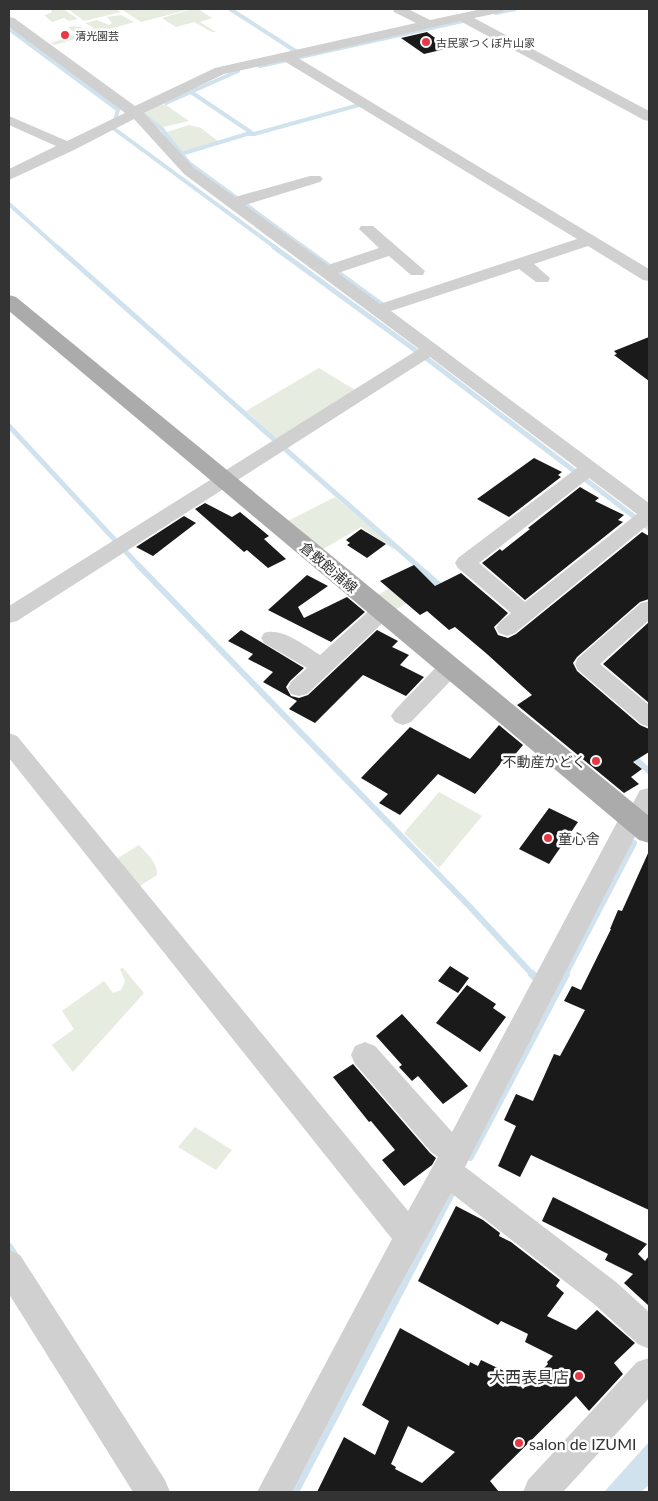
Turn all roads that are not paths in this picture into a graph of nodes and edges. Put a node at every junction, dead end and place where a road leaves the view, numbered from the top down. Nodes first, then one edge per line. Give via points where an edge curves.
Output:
1 (399, 9) edge
2 (498, 9) edge
3 (465, 19) junction
4 (9, 21) edge
5 (429, 25) junction
6 (294, 57) junction
7 (135, 113) junction
8 (649, 117) edge
9 (9, 120) edge
10 (66, 146) junction
11 (9, 175) edge
12 (315, 179) dead end
13 (238, 202) junction
14 (367, 229) dead end
15 (591, 240) junction
16 (391, 250) junction
17 (521, 263) junction
18 (331, 270) junction
19 (417, 271) dead end
20 (649, 276) edge
21 (542, 278) dead end
22 (9, 301) edge
23 (383, 308) junction
24 (425, 353) junction
25 (583, 472) junction
26 (224, 480) junction
27 (644, 518) edge
28 (649, 608) edge
29 (382, 611) junction
30 (525, 614) junction
31 (9, 616) edge
32 (508, 628) dead end
33 (272, 638) dead end
34 (322, 666) junction
35 (450, 668) junction
36 (298, 688) dead end
37 (403, 716) dead end
38 (649, 718) edge
39 (9, 742) edge
40 (649, 797) edge
41 (641, 825) edge
42 (365, 1055) dead end
43 (455, 1172) junction
44 (410, 1238) junction
45 (9, 1266) edge
46 (649, 1333) edge
47 (649, 1374) edge
48 (153, 1492) edge
49 (274, 1492) edge
50 (540, 1492) edge

1 - 5 street
2 - 3 street
3 - 5 street
3 - 8 street
4 - 7 street
5 - 6 street
6 - 7 street via 220,71
6 - 15 street
7 - 10 street
7 - 13 street via 151,126 180,164
9 - 10 street
10 - 11 street
12 - 13 street
13 - 18 street
14 - 16 street
15 - 17 street
15 - 20 street
16 - 18 street
16 - 19 street
17 - 21 street
17 - 23 street
18 - 23 street
22 - 26 main road, 倉敷飽浦線
23 - 24 street
24 - 25 street
24 - 26 street
25 - 27 street
25 - 30 street via 465,563
26 - 29 main road, 倉敷飽浦線
26 - 31 street
27 - 30 street
28 - 38 street via 586,664
29 - 34 street
29 - 35 main road, 倉敷飽浦線
30 - 32 street
33 - 34 street
34 - 36 street
35 - 37 street
35 - 41 main road, 倉敷飽浦線
39 - 44 street
40 - 41 street via 641,812
41 - 43 street
42 - 43 street via 441,1142
43 - 44 street
43 - 46 street via 605,1292
44 - 49 street
45 - 48 street
47 - 50 street

